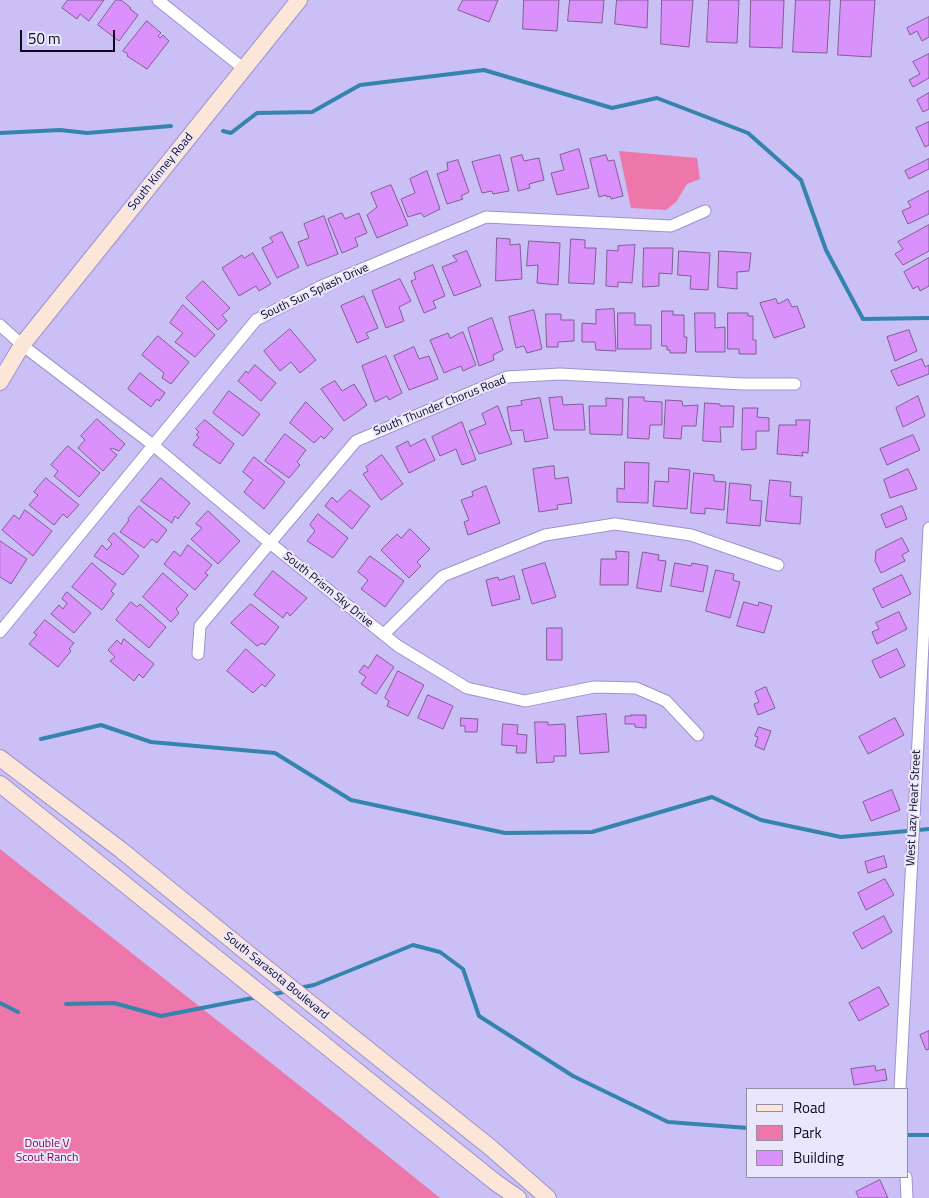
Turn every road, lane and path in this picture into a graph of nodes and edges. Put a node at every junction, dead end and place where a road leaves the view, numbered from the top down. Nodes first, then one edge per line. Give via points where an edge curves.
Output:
1 (158, 0) edge
2 (299, 0) edge
3 (244, 69) junction
4 (705, 211) dead end
5 (0, 325) edge
6 (22, 345) junction
7 (0, 366) edge
8 (0, 382) edge
9 (795, 384) dead end
10 (154, 445) junction
11 (929, 528) edge
12 (270, 543) junction
13 (778, 565) dead end
14 (0, 632) edge
15 (384, 634) junction
16 (198, 654) dead end
17 (698, 735) dead end
18 (0, 758) edge
19 (0, 784) edge
20 (900, 1088) edge
21 (906, 1178) edge
22 (518, 1198) edge
23 (548, 1198) edge
24 (907, 1198) edge

1 - 3 street
2 - 3 street, South Kinney Road
3 - 6 street, South Kinney Road
4 - 10 street, South Sun Splash Drive via 671,226 486,217 324,284 256,320
5 - 6 street, South Prism Sky Drive
6 - 7 street, South Kinney Road
6 - 8 street, South Kinney Road
6 - 10 street, South Prism Sky Drive
9 - 12 street, South Thunder Chorus Road via 560,374 507,377 356,441
10 - 12 street, South Prism Sky Drive
10 - 14 street, South Sun Splash Drive
11 - 20 street, West Lazy Heart Street
12 - 15 street, South Prism Sky Drive
12 - 16 street, South Thunder Chorus Road via 200,626
13 - 15 street via 691,535 615,524 545,535 443,576
15 - 17 street, South Prism Sky Drive via 467,688 525,701 594,687 636,688 666,701
18 - 23 street, South Sarasota Boulevard via 121,850
19 - 22 street, South Sarasota Boulevard
21 - 24 street

